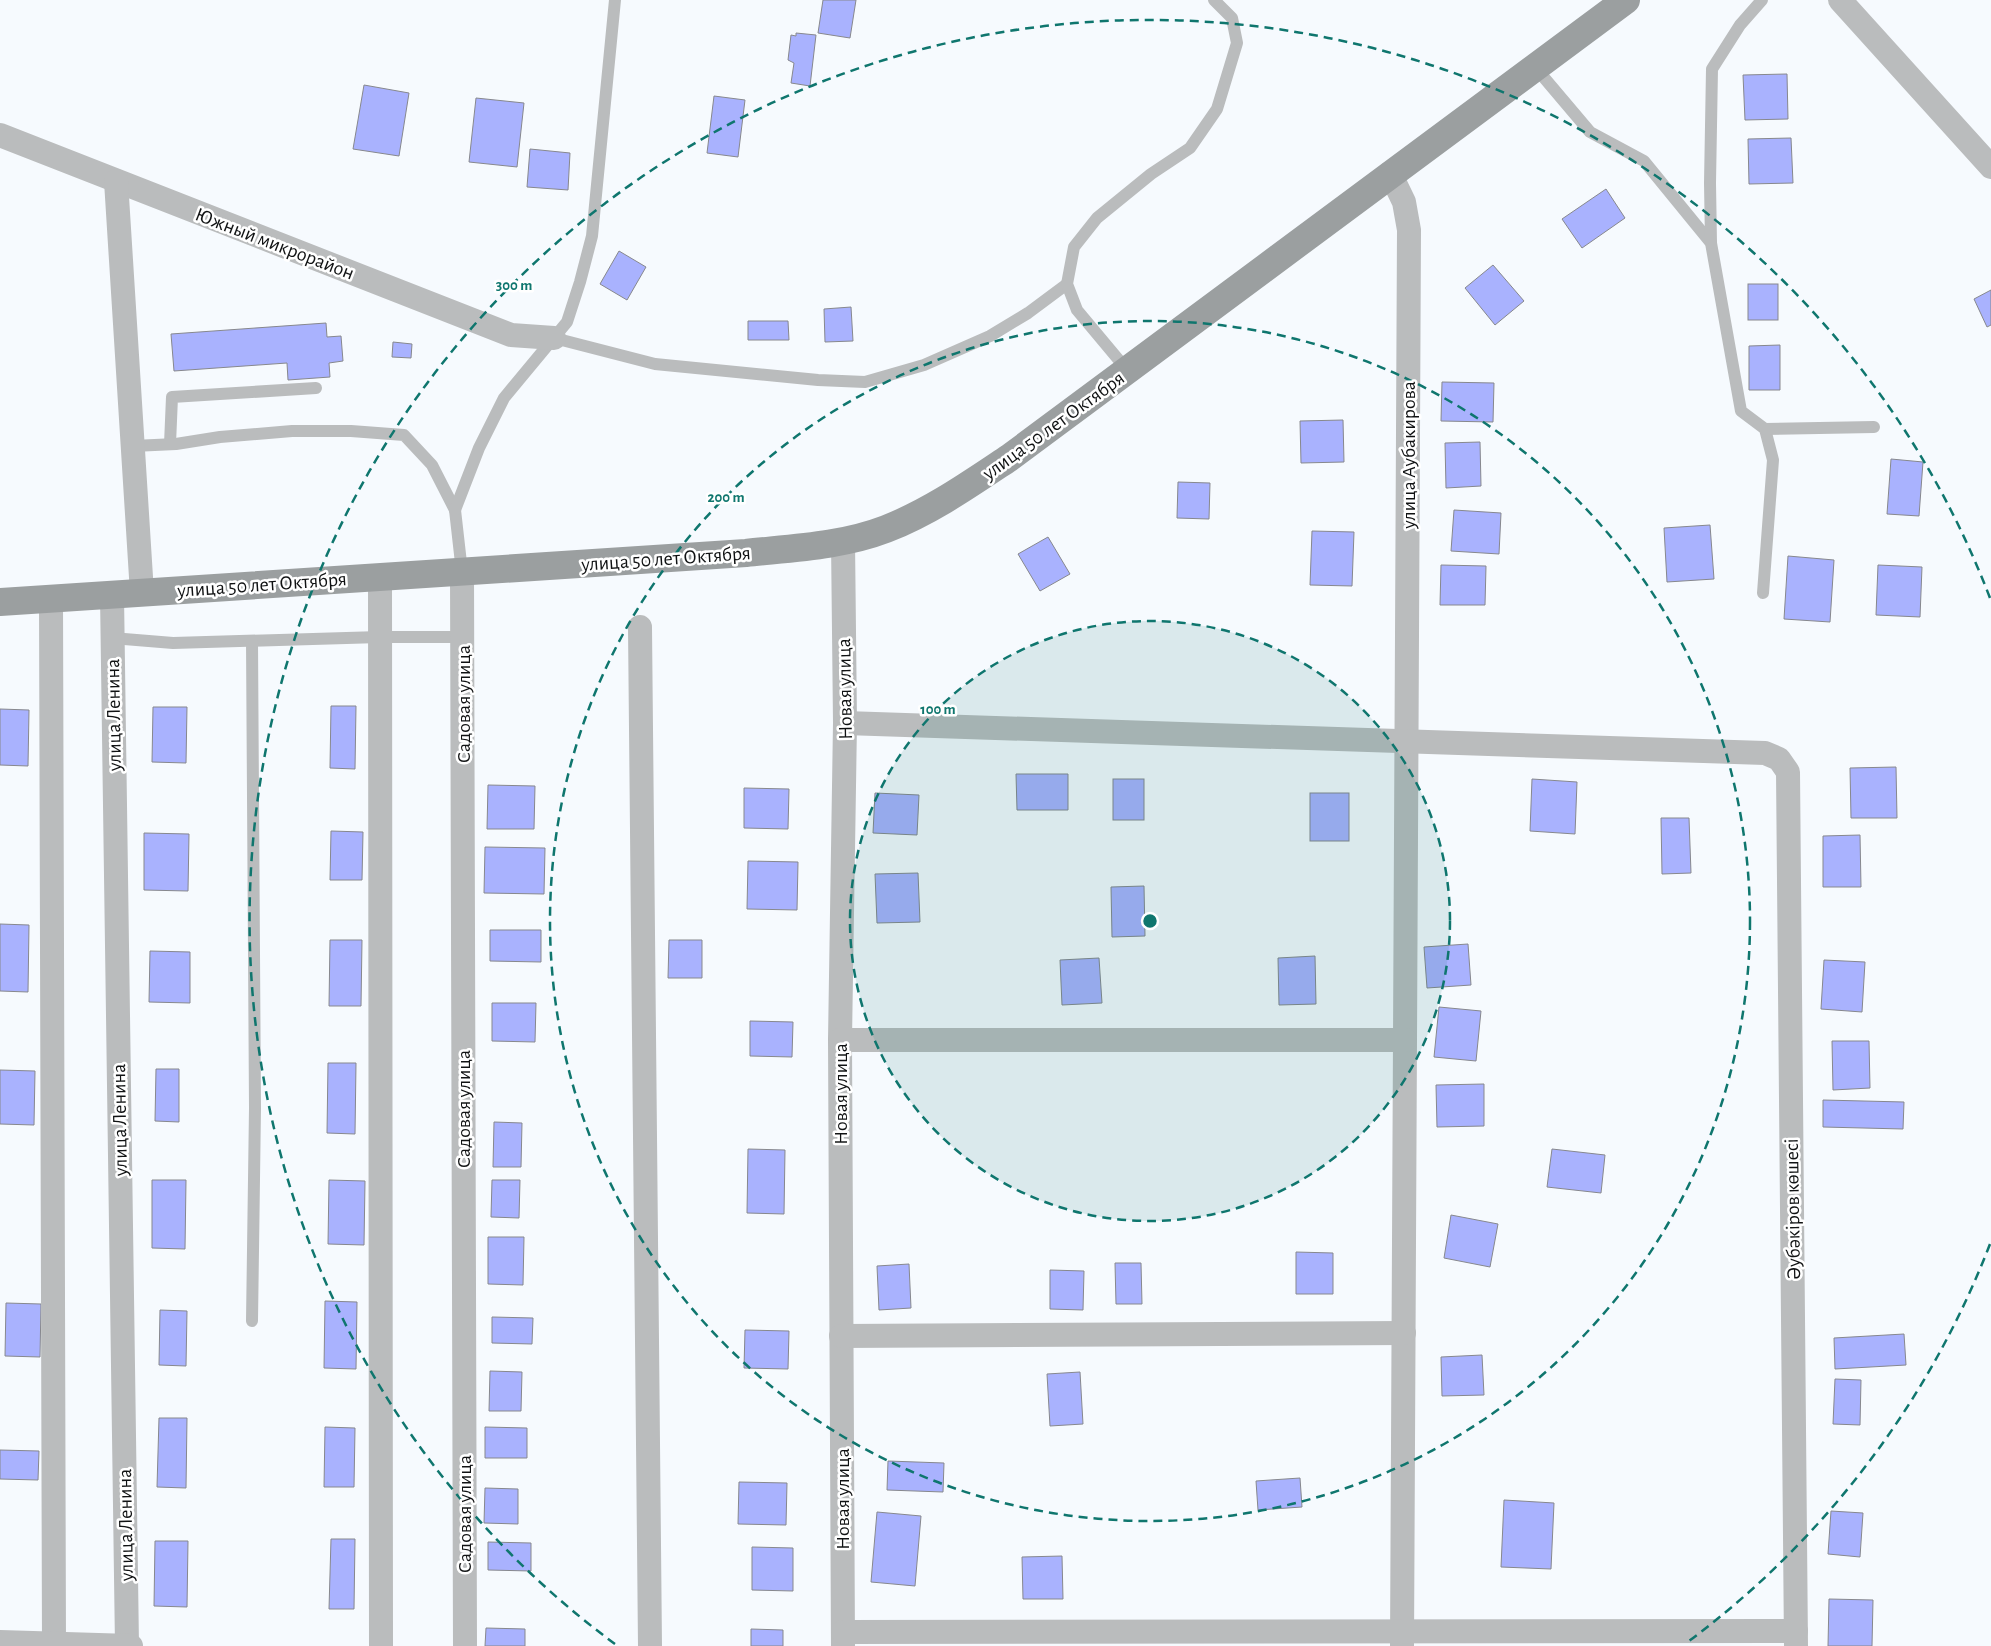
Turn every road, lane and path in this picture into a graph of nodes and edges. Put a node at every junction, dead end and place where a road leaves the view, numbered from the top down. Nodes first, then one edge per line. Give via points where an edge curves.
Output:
1 (615, 0) edge
2 (1214, 0) edge
3 (1626, 0) edge
4 (1762, 0) edge
5 (1840, 0) edge
6 (1535, 67) junction
7 (0, 135) edge
8 (1991, 167) edge
9 (1390, 174) junction
10 (116, 181) junction
11 (1711, 242) junction
12 (1067, 284) junction
13 (554, 338) junction
14 (1128, 371) junction
15 (316, 388) dead end
16 (1874, 427) dead end
17 (1765, 429) junction
18 (170, 444) junction
19 (133, 446) junction
20 (456, 510) junction
21 (843, 541) junction
22 (462, 572) junction
23 (380, 577) junction
24 (142, 592) junction
25 (1763, 593) dead end
26 (112, 595) junction
27 (51, 599) junction
28 (0, 602) edge
29 (640, 628) dead end
30 (380, 637) junction
31 (462, 637) junction
32 (112, 638) junction
33 (252, 641) junction
34 (845, 723) junction
35 (1406, 740) junction
36 (840, 1040) junction
37 (1405, 1040) junction
38 (252, 1321) dead end
39 (1404, 1333) junction
40 (841, 1336) junction
41 (1796, 1638) edge
42 (843, 1639) edge
43 (1402, 1639) edge
44 (0, 1642) edge
45 (54, 1645) edge
46 (127, 1646) edge
47 (131, 1646) edge
48 (381, 1646) edge
49 (465, 1646) edge
50 (650, 1646) edge

1 - 13 lane via 592,236 567,322
2 - 12 lane via 1232,18 1237,43 1217,109 1190,148 1151,174 1097,218 1074,247
3 - 6 main road, улица 50 лет Октября
4 - 11 lane via 1740,25 1712,69
5 - 8 street
6 - 9 main road, улица 50 лет Октября
6 - 11 lane via 1590,132 1644,161
7 - 10 street, Южный микрорайон
9 - 14 main road, улица 50 лет Октября
9 - 35 street, улица Аубакирова via 1404,202 1409,230
10 - 13 street, Южный микрорайон via 512,335
10 - 19 street
11 - 17 lane via 1741,412
12 - 13 lane via 990,336 924,365 864,382 655,364
12 - 14 lane via 1077,310
13 - 20 lane via 504,398 479,448
14 - 21 main road, улица 50 лет Октября via 949,498 886,529
15 - 18 lane via 172,397
16 - 17 lane
17 - 25 lane via 1773,460
18 - 19 lane
18 - 20 lane via 292,431 351,431 404,436 432,466
19 - 24 street
20 - 22 lane
21 - 22 main road, улица 50 лет Октября via 746,553
21 - 34 street, Новая улица
22 - 23 main road, улица 50 лет Октября
22 - 31 street, Садовая улица
23 - 24 main road, улица 50 лет Октября
23 - 30 street
24 - 26 main road, улица 50 лет Октября
26 - 27 main road, улица 50 лет Октября
26 - 32 street, улица Ленина
27 - 28 main road, улица 50 лет Октября
27 - 45 street
29 - 50 street
30 - 31 lane
30 - 33 lane
30 - 48 street
31 - 49 street, Садовая улица
32 - 33 lane via 173,643
32 - 46 street, улица Ленина
33 - 38 lane via 255,1108
34 - 35 street
34 - 36 street, Новая улица
35 - 37 street, улица Аубакирова
35 - 41 street, Әубәкіров көшесі via 1765,753 1779,759 1788,772
36 - 37 street
36 - 40 street, Новая улица
37 - 39 street, улица Аубакирова
39 - 40 street
39 - 43 street, улица Аубакирова
40 - 42 street, Новая улица
41 - 43 street
42 - 43 street
44 - 45 street
45 - 46 street
46 - 47 street

